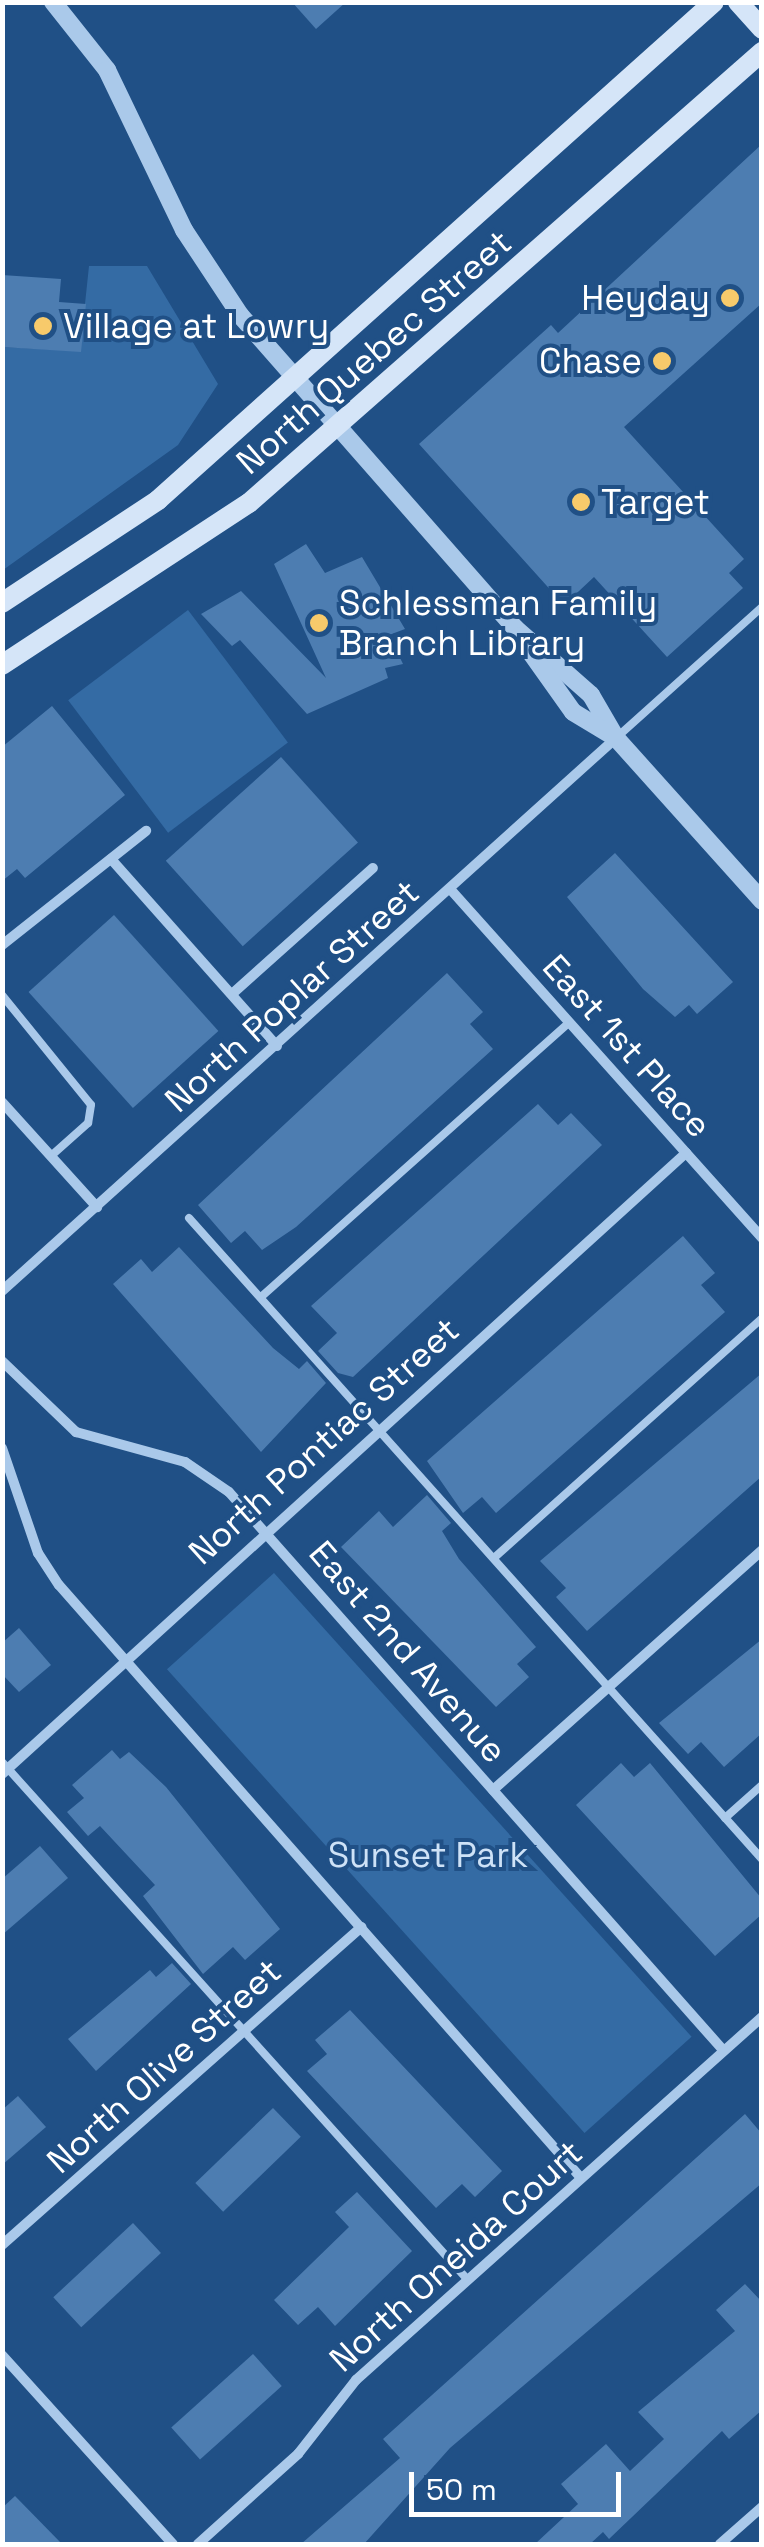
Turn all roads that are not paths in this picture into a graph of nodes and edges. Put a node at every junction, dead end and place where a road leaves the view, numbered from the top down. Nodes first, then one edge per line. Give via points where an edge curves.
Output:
1 (52, 2) edge
2 (714, 2) edge
3 (738, 2) edge
4 (762, 29) edge
5 (762, 52) edge
6 (296, 378) junction
7 (338, 428) junction
8 (2, 603) edge
9 (762, 607) edge
10 (2, 664) edge
11 (616, 738) junction
12 (146, 830) dead end
13 (111, 859) junction
14 (374, 868) dead end
15 (451, 890) junction
16 (762, 901) edge
17 (2, 945) edge
18 (232, 994) junction
19 (2, 995) edge
20 (569, 1023) junction
21 (277, 1046) junction
22 (2, 1102) edge
23 (686, 1153) junction
24 (51, 1156) junction
25 (97, 1207) junction
26 (189, 1218) dead end
27 (762, 1238) edge
28 (2, 1291) edge
29 (261, 1298) junction
30 (762, 1318) edge
31 (2, 1362) edge
32 (378, 1427) junction
33 (2, 1448) edge
34 (264, 1529) junction
35 (762, 1550) edge
36 (495, 1556) junction
37 (126, 1662) junction
38 (609, 1686) junction
39 (4, 1768) edge
40 (762, 1785) edge
41 (493, 1790) junction
42 (725, 1818) junction
43 (762, 1859) edge
44 (361, 1927) junction
45 (762, 2017) edge
46 (244, 2031) junction
47 (724, 2050) junction
48 (581, 2178) junction
49 (2, 2245) edge
50 (468, 2280) junction
51 (2, 2356) edge
52 (762, 2507) edge
53 (173, 2544) edge
54 (198, 2544) edge
55 (720, 2544) edge

1 - 6 street via 128,105 218,285
2 - 6 main road, North Quebec Street
3 - 4 main road
5 - 7 main road, North Quebec Street
6 - 7 street
6 - 8 main road, North Quebec Street via 127,526
7 - 10 main road, North Quebec Street via 195,544
7 - 11 street via 515,628 591,696
9 - 11 lane
11 - 15 street, North Poplar Street
11 - 16 street
12 - 13 street
13 - 17 street
13 - 18 street
14 - 18 street
15 - 20 street, East 1st Place
15 - 21 street, North Poplar Street
18 - 21 street
19 - 24 lane via 92,1106 88,1123
20 - 23 street, East 1st Place
20 - 29 lane
21 - 25 street, North Poplar Street
22 - 24 street
23 - 27 street, East 1st Place
23 - 32 street, North Pontiac Street
24 - 25 street
25 - 28 street, North Poplar Street
26 - 29 lane
29 - 32 lane
30 - 36 lane
31 - 34 street, East 2nd Avenue via 76,1432 195,1467
32 - 34 street, North Pontiac Street
32 - 36 lane
33 - 37 street via 38,1553
34 - 37 street, North Pontiac Street
34 - 41 street, East 2nd Avenue
35 - 38 street
36 - 38 lane
37 - 39 street, North Pontiac Street
37 - 44 street
38 - 41 street
38 - 42 lane
39 - 46 lane
40 - 42 lane
41 - 47 street, East 2nd Avenue
42 - 43 lane
44 - 46 street, North Olive Street
44 - 48 street
45 - 47 street, North Oneida Court
46 - 49 street, North Olive Street
46 - 50 lane
47 - 48 street, North Oneida Court
48 - 50 street, North Oneida Court
50 - 54 street, North Oneida Court
51 - 53 street
52 - 55 street

